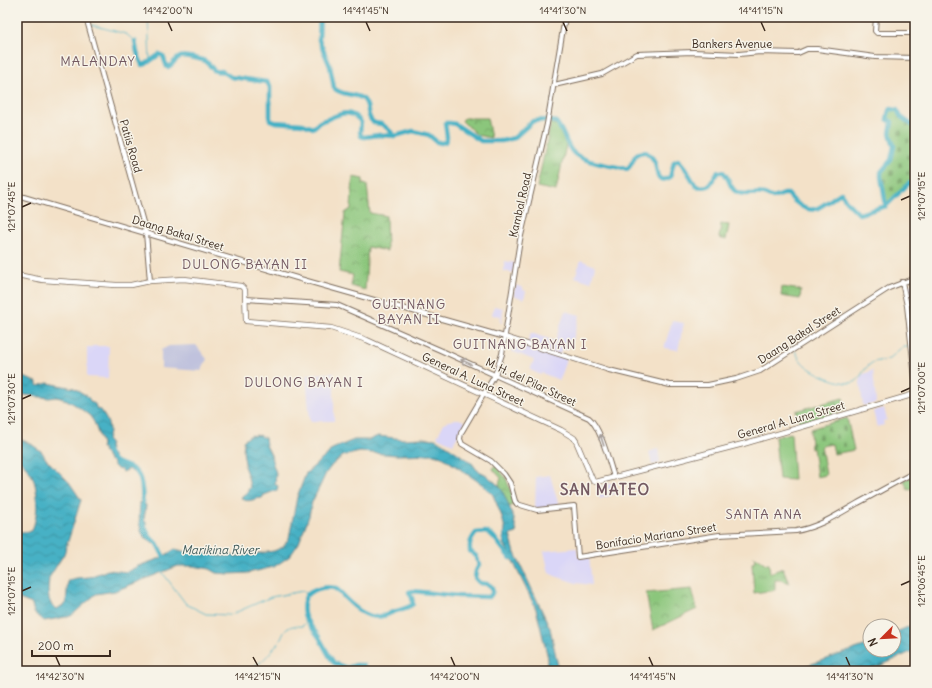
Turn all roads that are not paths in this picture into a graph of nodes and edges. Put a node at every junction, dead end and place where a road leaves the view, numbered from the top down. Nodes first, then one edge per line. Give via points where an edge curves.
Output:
1 (86, 17) edge
2 (565, 17) edge
3 (876, 17) edge
4 (915, 33) edge
5 (915, 58) edge
6 (554, 85) junction
7 (17, 195) edge
8 (146, 233) junction
9 (17, 275) edge
10 (915, 278) edge
11 (150, 281) junction
12 (902, 282) junction
13 (246, 299) junction
14 (505, 337) junction
15 (495, 375) junction
16 (915, 378) edge
17 (485, 394) junction
18 (915, 394) edge
19 (915, 472) edge
20 (614, 477) junction
21 (578, 556) joint

1 - 8 street, Patiis Road
2 - 6 street, Kambal Road
3 - 4 street via 877,33
5 - 6 street, Bankers Avenue via 875,57 818,49 807,49 798,53 637,54 602,74
6 - 14 street, Kambal Road via 520,240
7 - 8 street, Daang Bakal Street
8 - 11 street, Patiis Road
8 - 14 street, Daang Bakal Street
9 - 11 main road via 43,280 116,285
10 - 12 street, Daang Bakal Street
11 - 13 main road via 184,279 241,286 245,290
12 - 14 street, Daang Bakal Street via 875,296 770,365 748,376 708,385 668,385
12 - 16 street
15 -> 13 street, M. H. del Pilar Street via 337,305
13 - 17 main road, General A. Luna Street via 246,321 338,329
14 - 15 street, Kambal Road
15 - 17 street, Kambal Road
20 -> 15 street, M. H. del Pilar Street via 599,431 592,420
17 - 20 main road, General A. Luna Street via 574,438 593,481 599,482
17 - 21 street, Kambal Road via 462,433 463,445 491,461 508,478 516,503 537,510 574,506
18 - 20 main road, General A. Luna Street via 743,444
19 - 21 street, Bonifacio Mariano Street via 837,516 806,529 719,535

